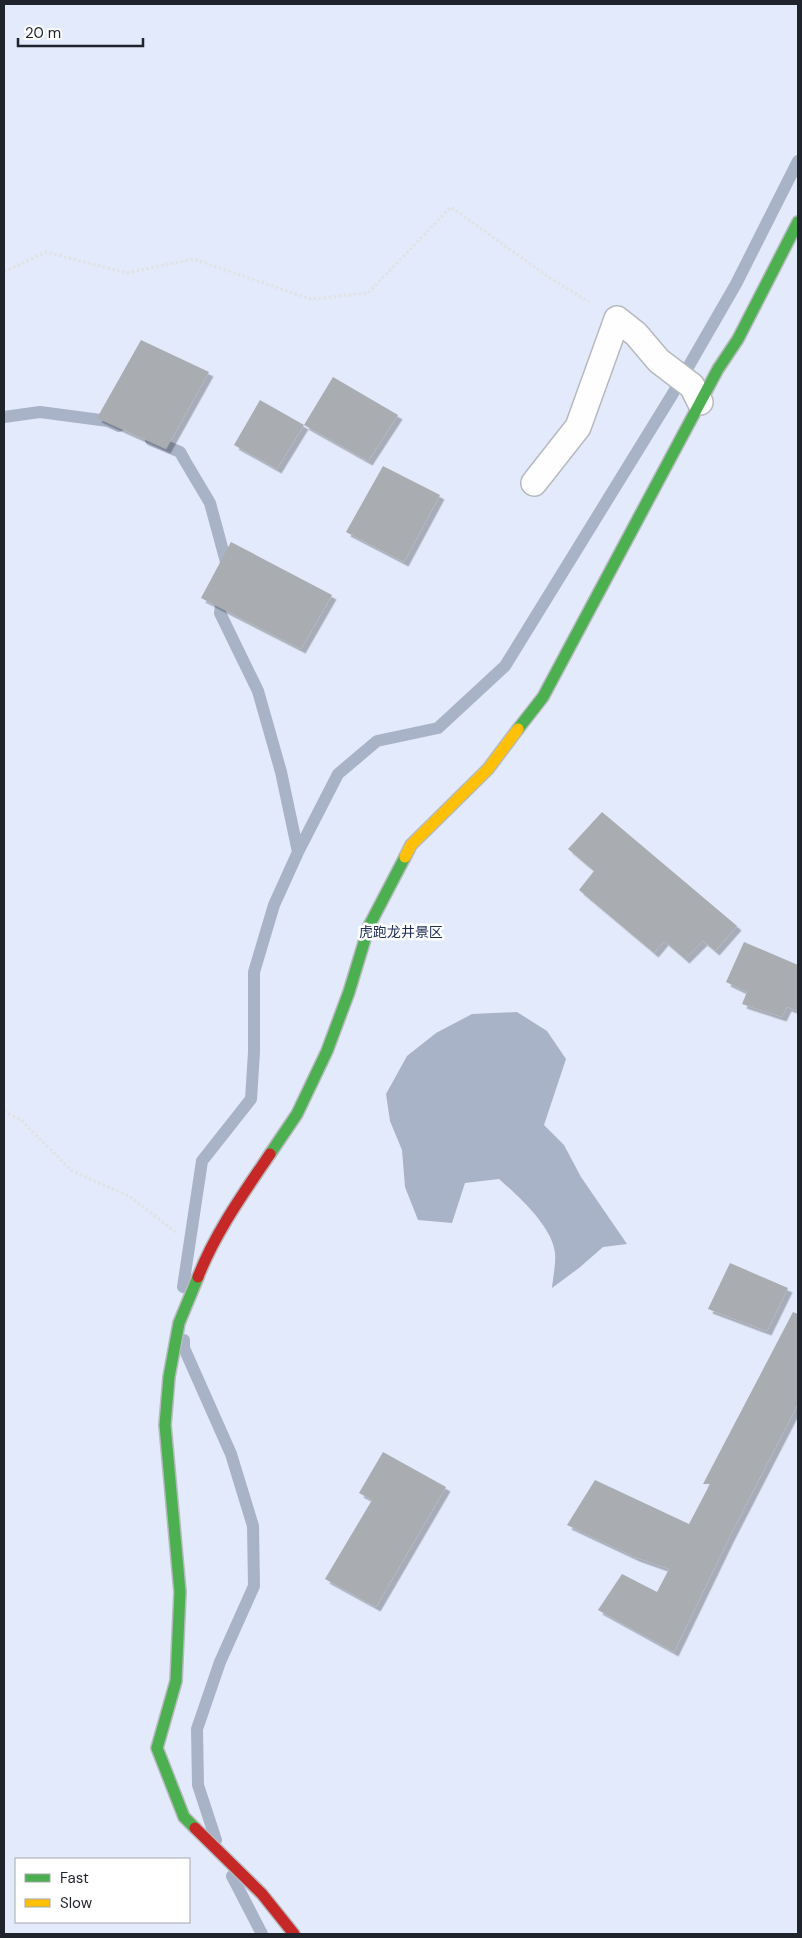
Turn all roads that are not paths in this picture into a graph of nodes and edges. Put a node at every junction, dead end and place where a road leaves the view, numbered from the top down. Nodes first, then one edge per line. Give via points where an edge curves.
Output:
1 (798, 222) edge
2 (696, 394) junction
3 (534, 483) dead end
4 (294, 1934) edge

1 - 2 street via 738,339
2 - 3 lane via 617,319 578,427
2 - 4 street via 543,697 488,769 411,846 369,926 349,992 298,1114 233,1208 206,1256 179,1323 169,1377 165,1426 180,1592 176,1681 157,1748 184,1816 262,1894

